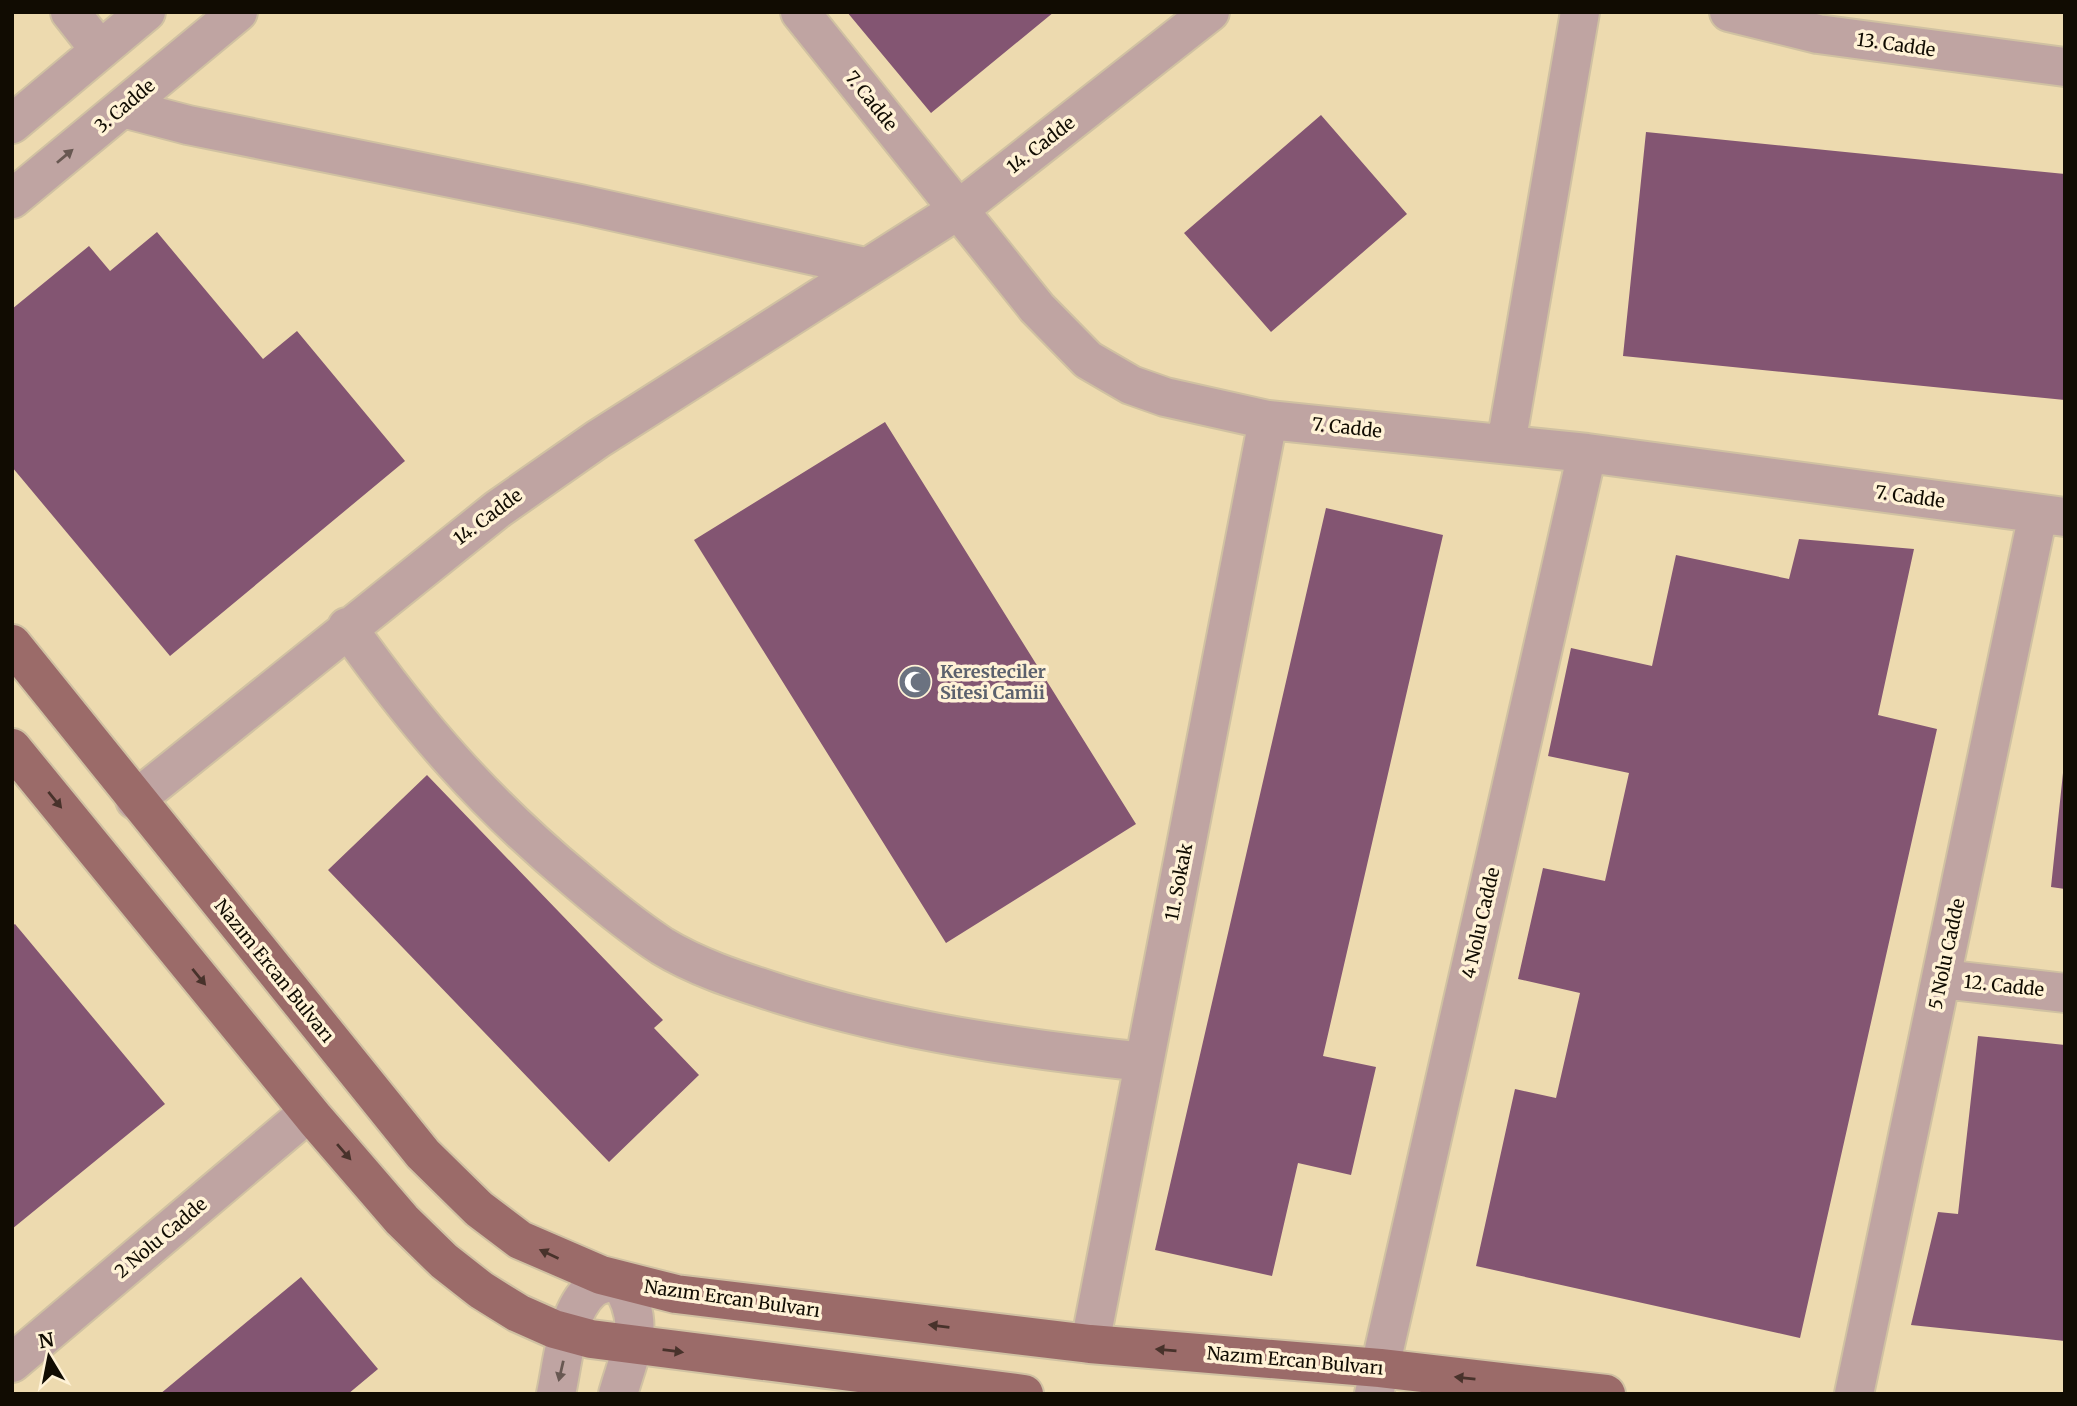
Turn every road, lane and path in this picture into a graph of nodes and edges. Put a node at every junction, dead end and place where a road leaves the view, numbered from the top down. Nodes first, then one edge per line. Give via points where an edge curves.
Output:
1 (70, 12) edge
2 (146, 12) edge
3 (238, 12) edge
4 (800, 12) edge
5 (1210, 12) edge
6 (1580, 12) edge
7 (1728, 12) edge
8 (100, 50) junction
9 (2065, 67) edge
10 (123, 108) junction
11 (12, 124) edge
12 (12, 200) edge
13 (958, 210) junction
14 (865, 267) junction
15 (1268, 420) junction
16 (1506, 444) junction
17 (1587, 453) junction
18 (2052, 516) edge
19 (347, 627) junction
20 (12, 644) edge
21 (16, 759) edge
22 (135, 800) junction
23 (1942, 979) junction
24 (2065, 993) edge
25 (1144, 1062) junction
26 (309, 1112) junction
27 (619, 1281) junction
28 (570, 1334) junction
29 (1090, 1344) junction
30 (631, 1346) junction
31 (12, 1363) edge
32 (1377, 1381) edge
33 (901, 1387) edge
34 (556, 1394) edge
35 (618, 1394) edge
36 (1024, 1394) edge
37 (1606, 1394) edge
38 (1854, 1394) edge

1 - 8 street
2 - 8 street
3 - 10 street, 3. Cadde
4 - 13 street, 7. Cadde
5 - 13 street, 14. Cadde
6 - 16 street
7 - 9 street, 13. Cadde via 1818,34
8 - 11 street
12 -> 10 street, 3. Cadde
10 - 14 street
13 - 14 street, 14. Cadde
13 - 15 street, 7. Cadde via 1037,308 1088,360 1165,397
14 - 19 street, 14. Cadde via 520,493
15 - 16 street, 7. Cadde
15 - 25 street, 11. Sokak
16 - 17 street, 7. Cadde
17 - 18 street, 7. Cadde
17 - 32 street, 4 Nolu Cadde
18 - 23 street, 5 Nolu Cadde
19 - 22 street, 14. Cadde
19 - 25 street via 434,744 493,805 561,867 663,946 715,972 835,1011 1030,1050
20 - 22 main road, Nazım Ercan Bulvarı
21 -> 26 main road
27 -> 22 main road, Nazım Ercan Bulvarı via 520,1240 479,1209 423,1154
23 - 24 street, 12. Cadde
23 - 38 street, 5 Nolu Cadde
25 - 29 street, 11. Sokak
26 -> 28 main road via 402,1220 444,1261 518,1313
26 - 31 street, 2 Nolu Cadde
27 - 28 street via 593,1288 575,1314
29 -> 27 main road, Nazım Ercan Bulvarı via 676,1294
27 - 30 street via 635,1311
28 - 30 main road
28 -> 34 street
32 -> 29 main road, Nazım Ercan Bulvarı
30 -> 33 main road
30 - 35 street
37 -> 32 main road, Nazım Ercan Bulvarı
33 - 36 main road

